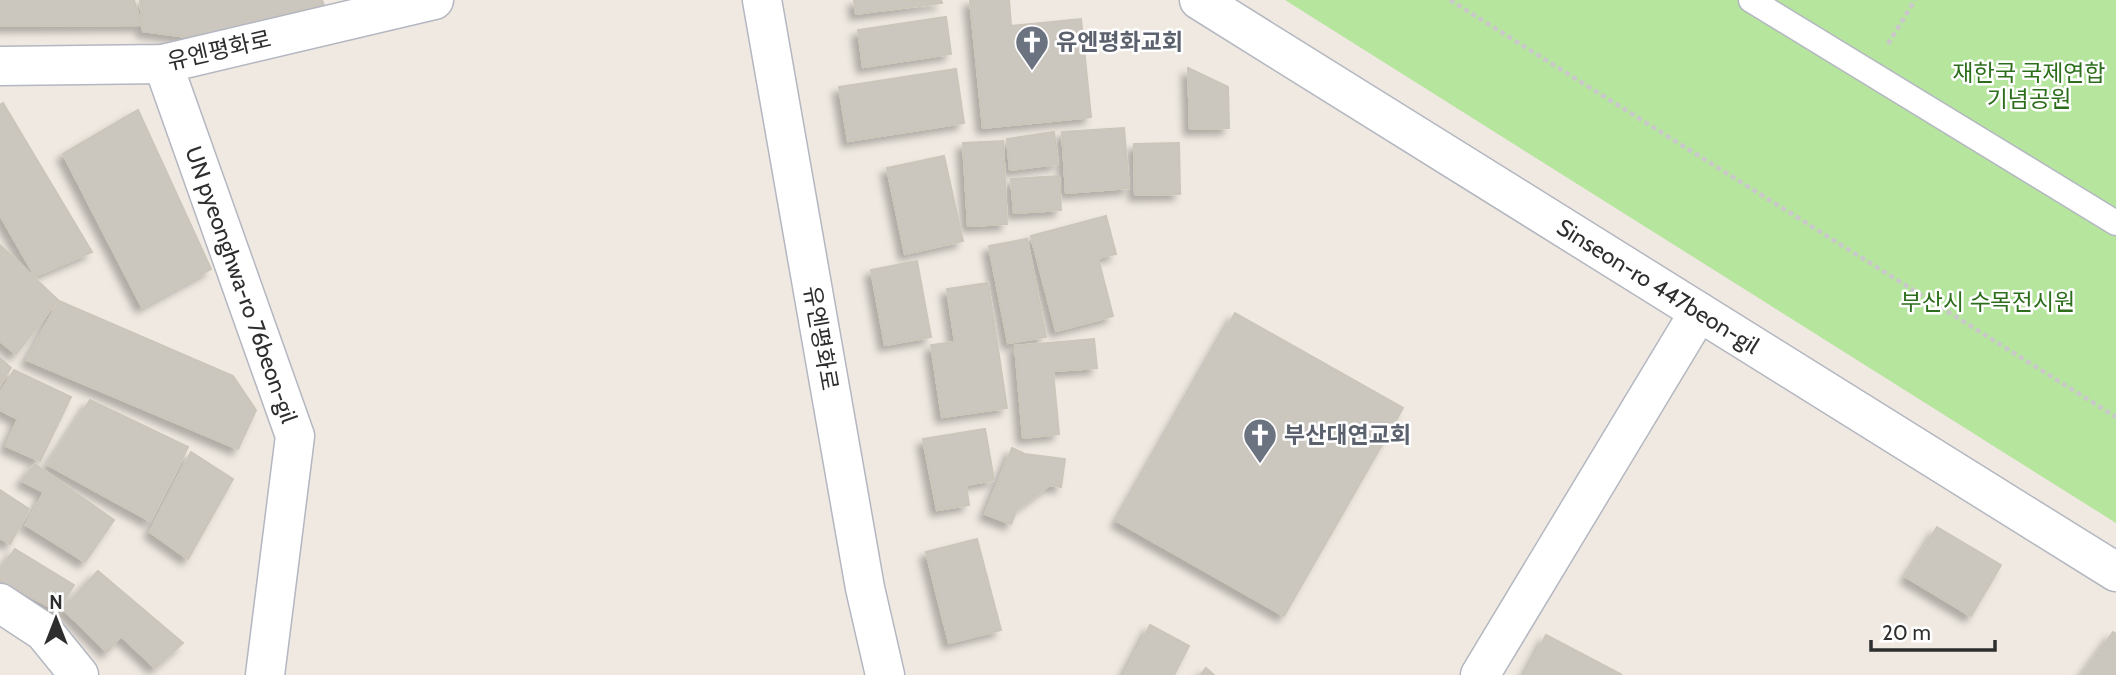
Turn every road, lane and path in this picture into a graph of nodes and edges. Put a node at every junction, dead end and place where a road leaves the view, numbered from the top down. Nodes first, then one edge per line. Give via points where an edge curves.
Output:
1 (434, 0) edge
2 (762, 0) edge
3 (1199, 0) edge
4 (1450, 0) edge
5 (1751, 0) edge
6 (1915, 0) edge
7 (163, 64) junction
8 (0, 66) edge
9 (1870, 73) junction
10 (2116, 223) edge
11 (1699, 312) junction
12 (2116, 418) edge
13 (2116, 572) edge
14 (0, 603) edge
15 (79, 675) edge
16 (265, 675) edge
17 (885, 675) edge
18 (1480, 675) edge

1 - 7 street, 유엔평화로
2 - 17 street, 유엔평화로 via 864,588
3 - 11 street, Sinseon-ro 447beon-gil
4 - 12 path
5 - 9 lane
6 - 9 path
7 - 8 street, 유엔평화로
7 - 16 street, UN pyeonghwa-ro 76beon-gil via 295,436
9 - 10 lane
11 - 13 street, Sinseon-ro 447beon-gil
11 - 18 street
14 - 15 street via 44,632

